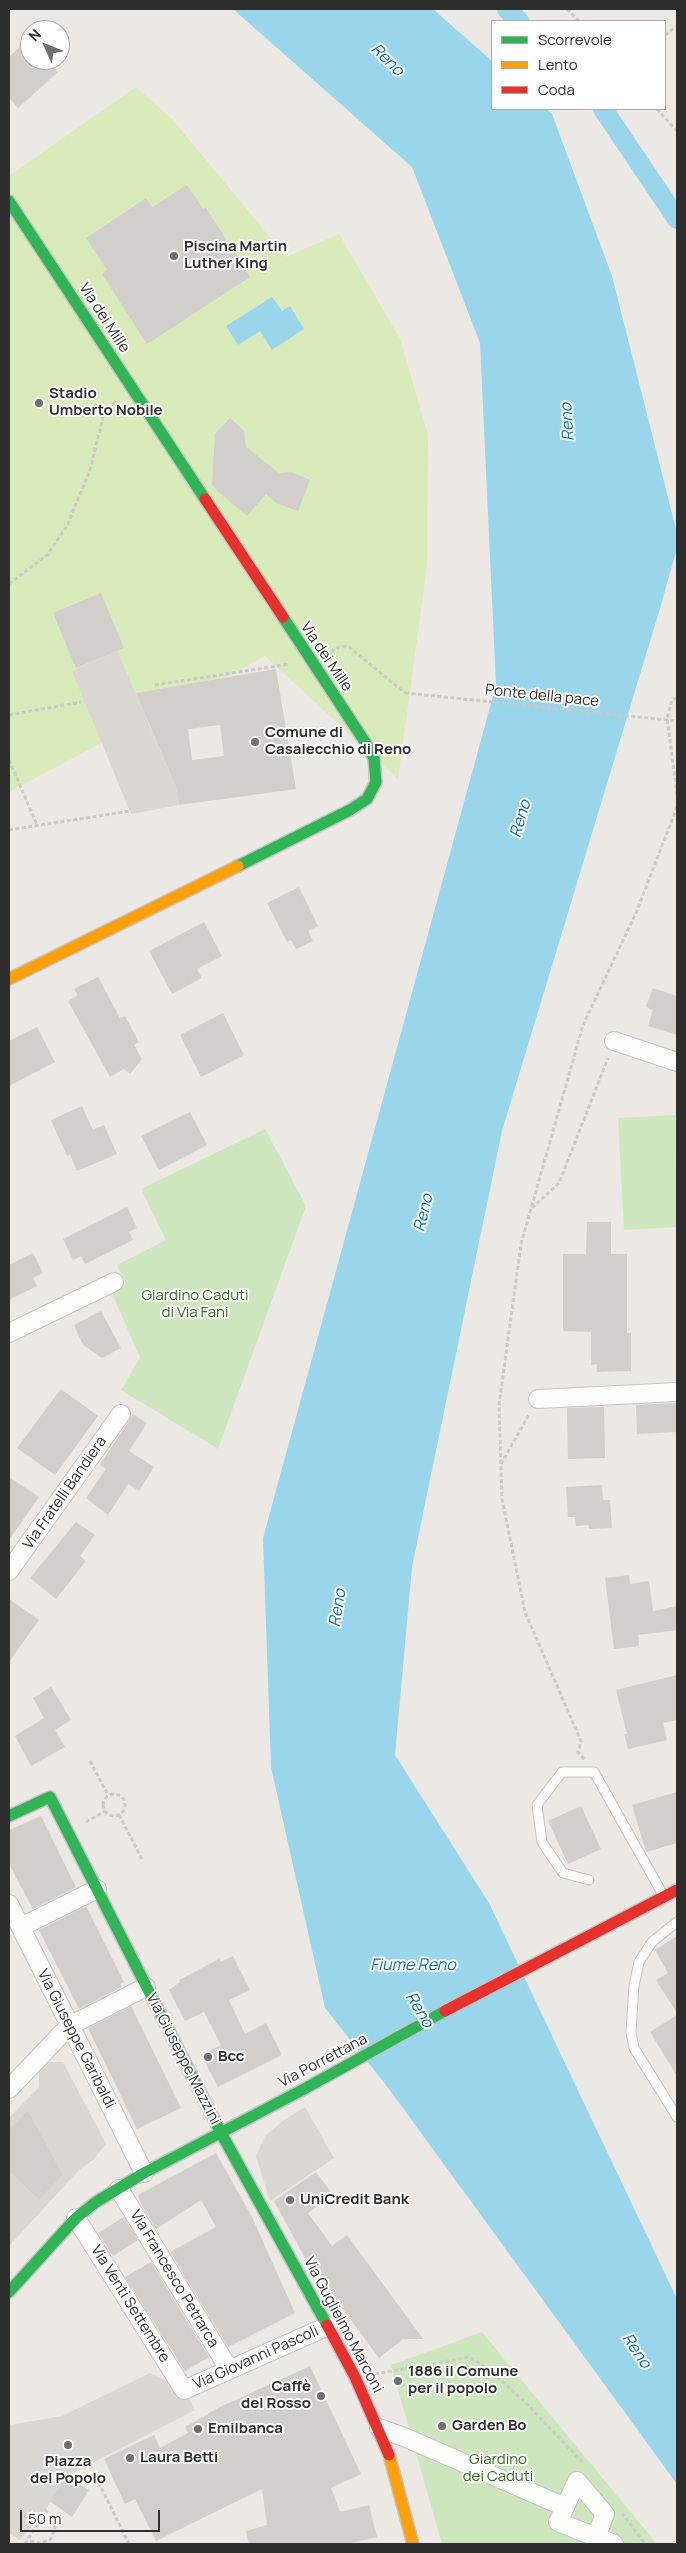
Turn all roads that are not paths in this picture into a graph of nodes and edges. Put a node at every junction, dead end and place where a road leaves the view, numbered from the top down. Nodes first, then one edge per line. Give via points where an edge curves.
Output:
1 (9, 201) edge
2 (9, 979) edge
3 (614, 1041) road end
4 (677, 1062) edge
5 (114, 1282) dead end
6 (9, 1334) edge
7 (677, 1392) edge
8 (538, 1399) road end
9 (121, 1414) dead end
10 (9, 1571) edge
11 (9, 1816) edge
12 (589, 1880) dead end
13 (97, 1889) junction
14 (677, 1890) edge
15 (658, 1898) junction
16 (9, 1904) edge
17 (677, 1922) edge
18 (21, 1927) junction
19 (146, 1987) junction
20 (69, 2026) junction
21 (9, 2089) edge
22 (677, 2117) edge
23 (220, 2132) junction
24 (144, 2173) junction
25 (119, 2189) junction
26 (76, 2218) junction
27 (9, 2292) edge
28 (328, 2326) junction
29 (230, 2369) junction
30 (184, 2390) joint
31 (379, 2428) junction
32 (564, 2507) junction
33 (596, 2537) junction
34 (413, 2544) edge
35 (614, 2544) edge

1 - 2 street, Via dei Mille via 374,758 377,774 373,791 350,810
3 - 4 street
5 - 6 street
7 - 8 street
9 - 10 street, Via Fratelli Bandiera
11 - 13 street, Via Giuseppe Mazzini via 50,1797
12 - 15 lane via 563,1873 542,1842 537,1805 562,1772 594,1772
13 - 18 street
13 - 19 street, Via Giuseppe Mazzini
14 - 15 street, Via Porrettana
15 - 23 street, Via Porrettana
16 - 18 street, Via Giuseppe Garibaldi
17 - 22 lane via 652,1942 639,1962 631,2032 634,2048
18 - 20 street, Via Giuseppe Garibaldi
19 - 20 street, Via Giuseppe Mazzini
19 - 23 street, Via Giuseppe Mazzini
20 - 21 street, Via Giuseppe Mazzini
20 - 24 street, Via Giuseppe Garibaldi
23 - 24 street, Via Porrettana
23 - 28 street, Via Guglielmo Marconi
24 - 25 street, Via Porrettana
25 - 26 street, Via Porrettana
25 - 29 street, Via Francesco Petrarca
26 - 27 street, Via Porrettana
26 - 30 street, Via Venti Settembre
28 - 29 street, Via Giovanni Pascoli
28 - 31 street, Via Guglielmo Marconi
29 - 30 street, Via Giovanni Pascoli
31 - 32 street
31 - 34 street, Via Guglielmo Marconi via 398,2482
32 - 33 street via 558,2522
32 - 33 street via 577,2481 605,2514
33 - 35 street

